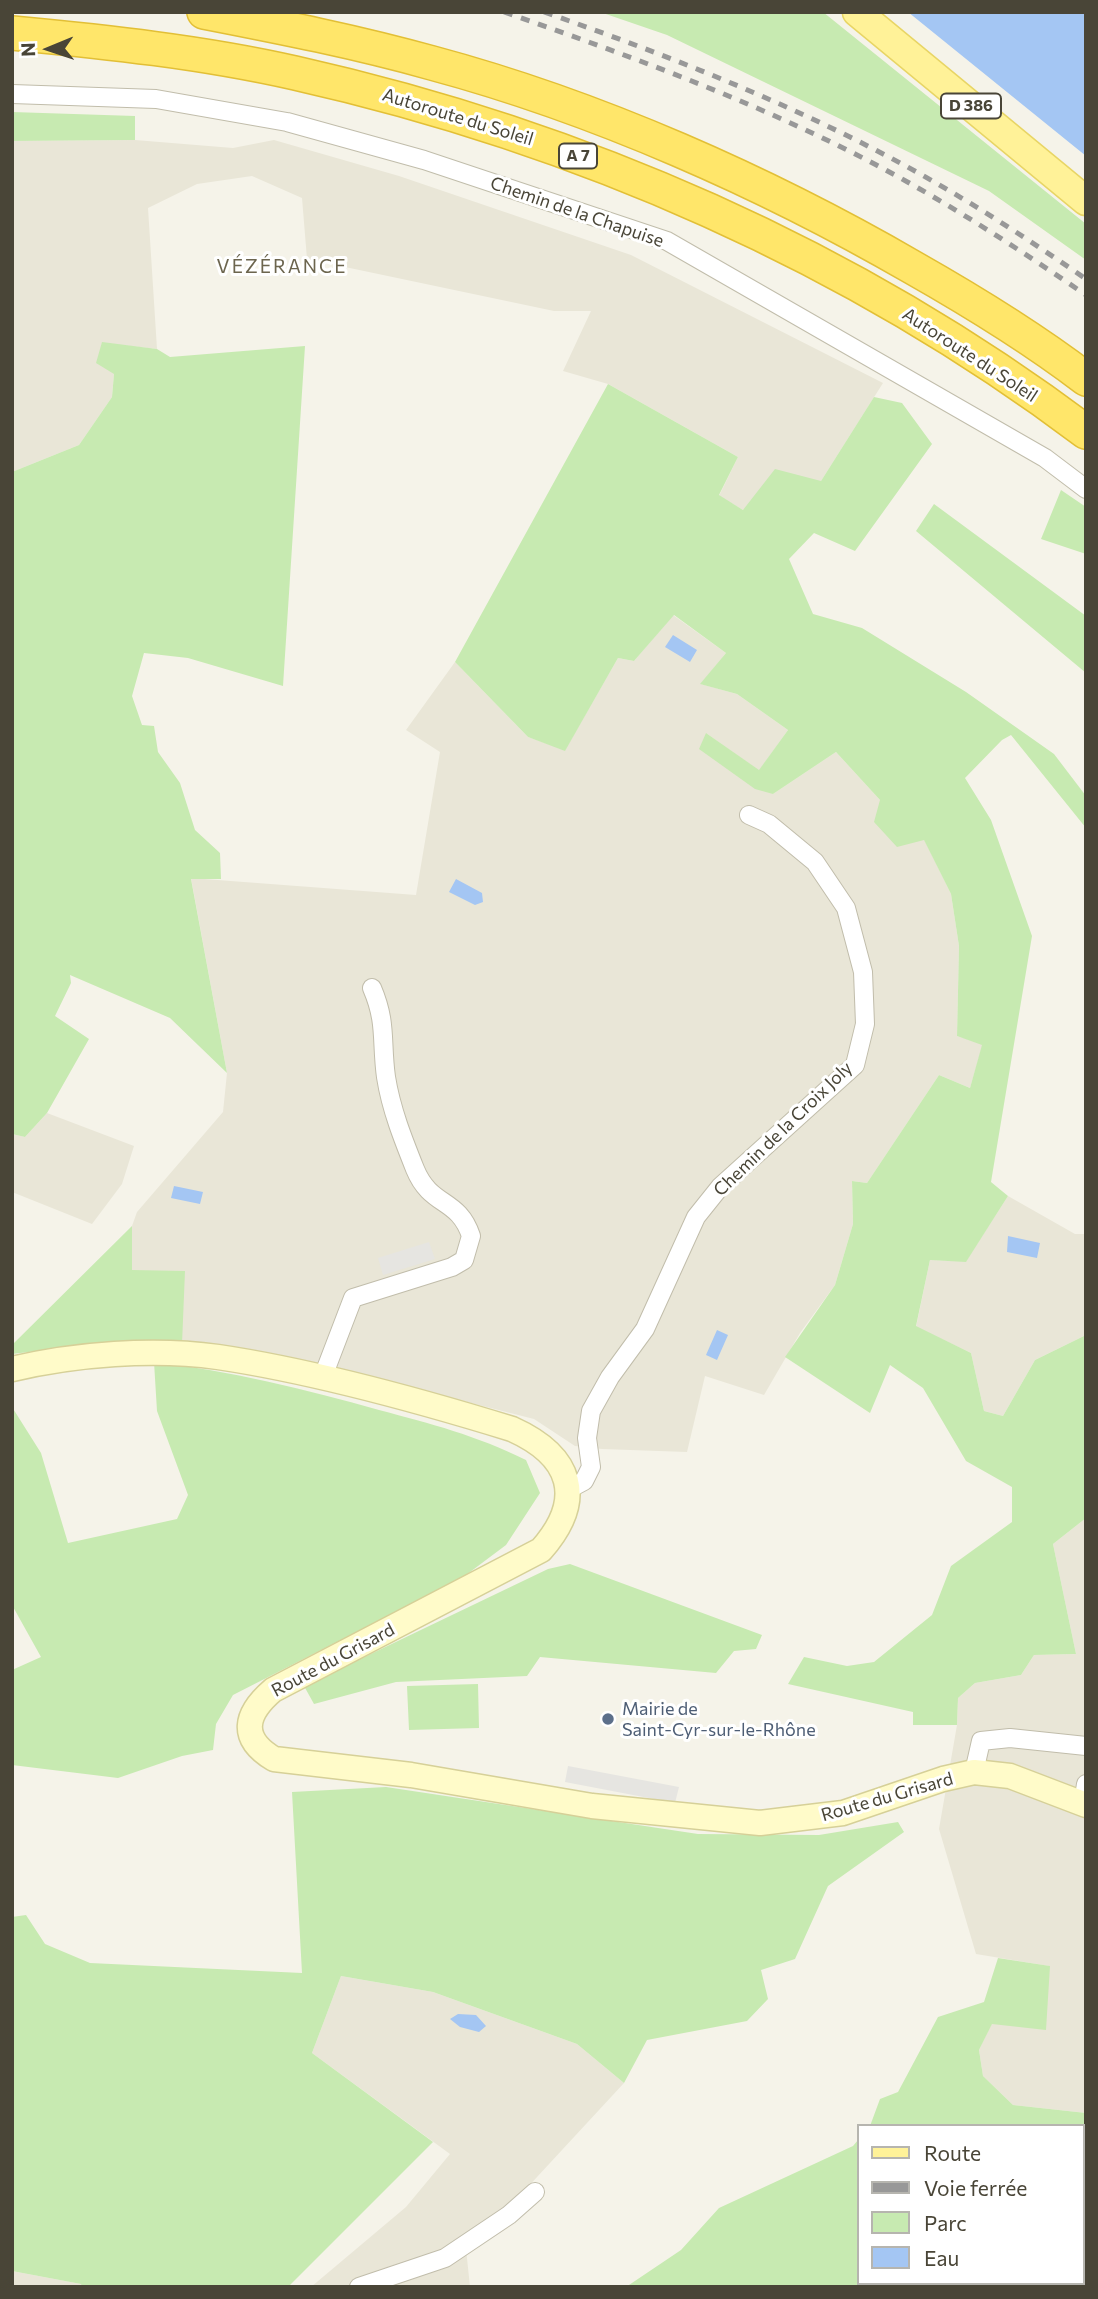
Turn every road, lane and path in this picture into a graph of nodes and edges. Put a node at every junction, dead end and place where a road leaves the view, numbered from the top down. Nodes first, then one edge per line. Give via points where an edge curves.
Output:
1 (204, 12) edge
2 (857, 12) edge
3 (12, 33) edge
4 (12, 94) edge
5 (1086, 201) edge
6 (1086, 379) edge
7 (1086, 432) edge
8 (1086, 489) edge
9 (749, 815) dead end
10 (372, 988) dead end
11 (12, 1369) edge
12 (322, 1379) junction
13 (569, 1489) junction
14 (1086, 1746) edge
15 (974, 1772) junction
16 (1085, 1798) edge
17 (535, 2192) dead end
18 (359, 2287) edge

1 - 6 highway, A 7 via 433,63 537,96 712,164 892,255 974,303
2 - 5 main road, D 386
3 - 7 highway, Autoroute du Soleil / A 7 via 190,54 293,72 527,136 696,202 834,271 957,343
4 - 8 street, Chemin de la Chapuise via 156,99 287,122 424,160 667,242 1045,458
9 - 13 street, Chemin de la Croix Joly via 769,824 815,862 846,908 863,972 865,1024 855,1065 720,1186 696,1217 645,1329 592,1411 587,1438 590,1467 584,1481
10 - 12 street via 383,1012 392,1107 416,1172 436,1199 459,1210 471,1236 464,1260 452,1267 353,1298
11 - 12 street via 103,1356 177,1355 218,1357
12 - 13 street via 512,1429 551,1453
13 - 15 street, Route du Grisard via 563,1519 541,1550 258,1702 249,1731 262,1752 300,1765 411,1775 592,1806 760,1823 843,1813
14 - 15 street via 1010,1738 981,1741
15 - 16 street, Route du Grisard via 1010,1776
17 - 18 street via 445,2258

